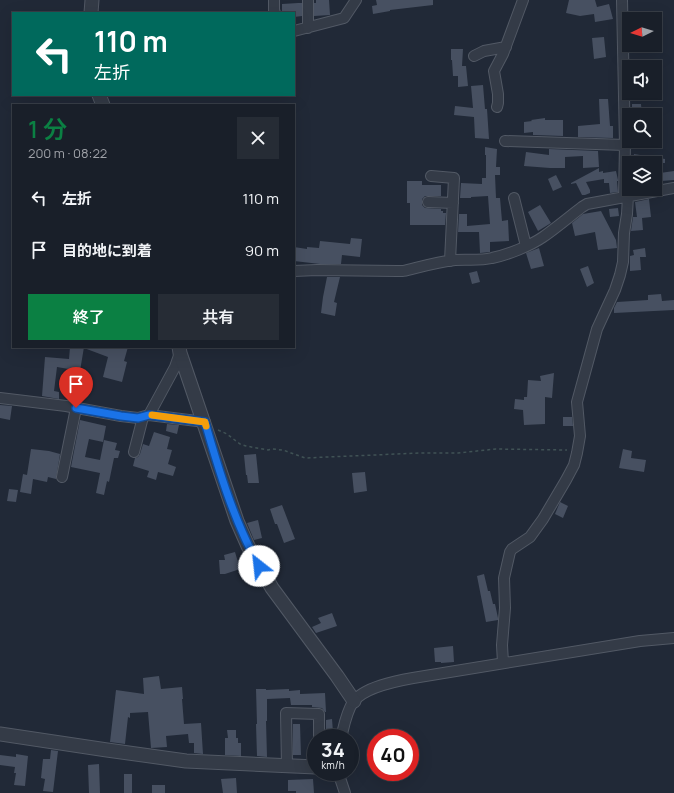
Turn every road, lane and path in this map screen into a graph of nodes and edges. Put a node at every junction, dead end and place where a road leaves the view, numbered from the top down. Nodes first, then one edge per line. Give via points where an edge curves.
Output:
1 (92, 0) edge
2 (274, 0) edge
3 (308, 0) edge
4 (356, 0) edge
5 (523, 0) edge
6 (622, 0) edge
7 (91, 12) edge
8 (275, 12) edge
9 (308, 28) junction
10 (295, 31) edge
11 (506, 47) junction
12 (474, 56) dead end
13 (497, 107) dead end
14 (624, 108) edge
15 (505, 141) dead end
16 (622, 145) edge
17 (431, 176) dead end
18 (674, 188) edge
19 (662, 190) edge
20 (626, 196) joint
21 (514, 198) dead end
22 (428, 202) dead end
23 (453, 203) junction
24 (526, 246) junction
25 (450, 261) junction
26 (295, 271) edge
27 (180, 349) edge
28 (0, 398) edge
29 (76, 408) junction
30 (146, 416) junction
31 (206, 426) junction
32 (578, 450) junction
33 (134, 452) dead end
34 (62, 477) dead end
35 (674, 638) edge
36 (503, 663) junction
37 (354, 702) junction
38 (319, 729) edge
39 (343, 729) edge
40 (0, 734) edge
41 (286, 765) junction
42 (307, 766) edge
43 (341, 781) edge
44 (345, 793) edge

1 - 7 street
2 - 8 street
3 - 9 street
4 - 9 street via 344,18
5 - 11 street
6 - 14 street
9 - 10 street
11 - 12 street via 484,51
11 - 13 street via 494,71 498,94
15 - 16 street
17 - 23 street via 454,178
18 - 19 street
20 - 24 street via 582,206 543,237
20 - 32 street via 627,214 620,275 597,329 577,402 580,436
21 - 24 street
22 - 23 street
23 - 25 street
24 - 25 street via 493,258
25 - 26 street via 404,271
27 - 30 street via 175,368
27 - 31 street
28 - 29 street
29 - 30 street via 138,418
29 - 34 street
30 - 31 street
30 - 33 street
31 - 32 path via 221,431 246,446 283,450 305,458 458,453 496,449
31 - 37 street via 237,521 248,546 272,588
32 - 36 street via 572,470 543,519 530,536 510,552 504,578
35 - 36 street
36 - 37 street via 388,683 363,694
37 - 39 street
38 - 41 street via 319,714 286,713
40 - 41 street via 186,761
41 - 42 street
43 - 44 street

